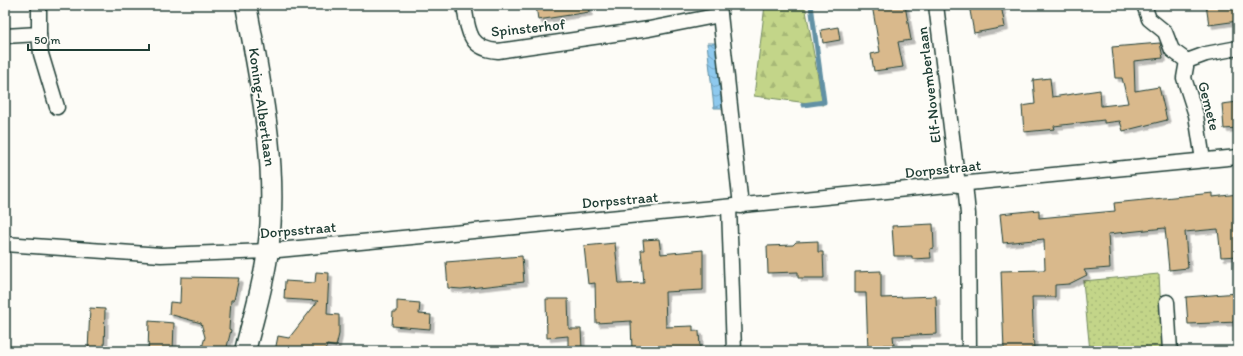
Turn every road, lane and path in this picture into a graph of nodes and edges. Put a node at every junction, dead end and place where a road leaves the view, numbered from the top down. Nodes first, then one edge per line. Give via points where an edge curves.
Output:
1 (39, 5) edge
2 (246, 5) edge
3 (464, 5) edge
4 (936, 5) edge
5 (1144, 5) edge
6 (720, 10) edge
7 (39, 34) junction
8 (5, 36) edge
9 (1238, 48) edge
10 (1187, 61) junction
11 (57, 107) dead end
12 (1238, 157) edge
13 (1203, 160) junction
14 (962, 184) junction
15 (735, 206) junction
16 (5, 244) edge
17 (268, 250) junction
18 (1167, 302) dead end
19 (245, 351) edge
20 (734, 351) edge
21 (969, 351) edge
22 (1170, 351) edge

1 - 7 street
2 - 17 street, Koning-Albertlaan via 272,160
3 - 6 street, Spinsterhof via 468,29 473,40 487,50 498,51 649,29
4 - 14 street, Elf-Novemberlaan
5 - 10 street via 1149,19 1165,32 1172,50
6 - 15 street, Spinsterhof
7 - 8 street
7 - 11 street
9 - 10 street via 1206,54
10 - 13 street, Gemete via 1184,78 1196,115
12 - 13 street, Dorpsstraat
13 - 14 street, Dorpsstraat
14 - 15 street, Dorpsstraat
14 - 21 street, Elf-Novemberlaan via 968,214
15 - 17 street, Dorpsstraat
15 - 20 street, Spinsterhof
16 - 17 street, Dorpsstraat via 161,255
17 - 19 street, Koning-Albertlaan
18 - 22 street

